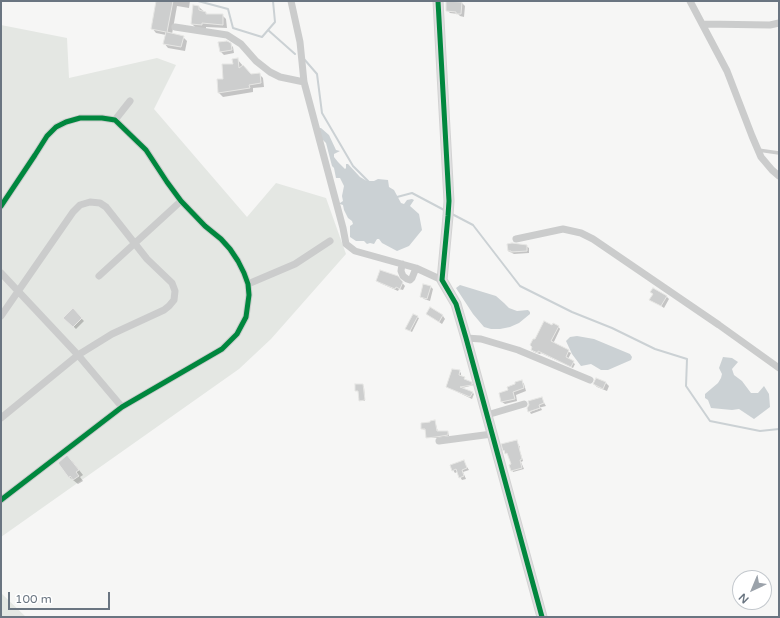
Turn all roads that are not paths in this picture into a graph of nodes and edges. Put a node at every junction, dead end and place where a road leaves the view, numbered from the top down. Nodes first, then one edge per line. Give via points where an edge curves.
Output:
1 (291, 1) edge
2 (438, 1) edge
3 (690, 1) edge
4 (779, 23) edge
5 (704, 24) junction
6 (175, 27) dead end
7 (304, 82) junction
8 (130, 101) dead end
9 (115, 120) junction
10 (758, 150) junction
11 (779, 153) edge
12 (779, 176) edge
13 (182, 201) junction
14 (1, 206) edge
15 (516, 239) dead end
16 (330, 241) dead end
17 (134, 244) junction
18 (402, 264) junction
19 (416, 268) junction
20 (1, 273) edge
21 (99, 276) dead end
22 (443, 277) junction
23 (248, 284) junction
24 (18, 292) junction
25 (1, 316) edge
26 (466, 338) junction
27 (78, 355) junction
28 (779, 368) edge
29 (590, 380) dead end
30 (524, 404) dead end
31 (122, 406) junction
32 (487, 415) junction
33 (1, 418) edge
34 (492, 434) junction
35 (439, 441) dead end
36 (1, 500) edge
37 (542, 617) edge

1 - 7 street via 300,42
2 - 22 street via 448,216
3 - 5 street
4 - 5 street
5 - 10 street via 727,71
6 - 7 street via 228,35 270,72
7 - 18 street via 346,244 354,251
8 - 9 street
9 - 13 street via 146,150
9 - 14 street via 80,118 56,127 46,136
10 - 11 lane
10 - 12 street
13 - 17 street
13 - 23 street via 230,249 238,260
15 - 28 street via 563,229 581,233
16 - 23 street via 295,264
17 - 21 street
17 - 24 street via 106,207 90,202 80,205
17 - 27 street via 172,283 174,300 164,310 112,334
18 - 19 street
18 - 19 street via 400,272 410,280
19 - 22 street
20 - 24 street
22 - 26 street via 456,304
23 - 31 street via 246,317 230,342 214,354
24 - 25 street
24 - 27 street
26 - 29 street via 481,339 518,350
26 - 32 street
27 - 31 street
27 - 33 street
30 - 32 street
31 - 36 street
32 - 34 street
34 - 35 street
34 - 37 street

